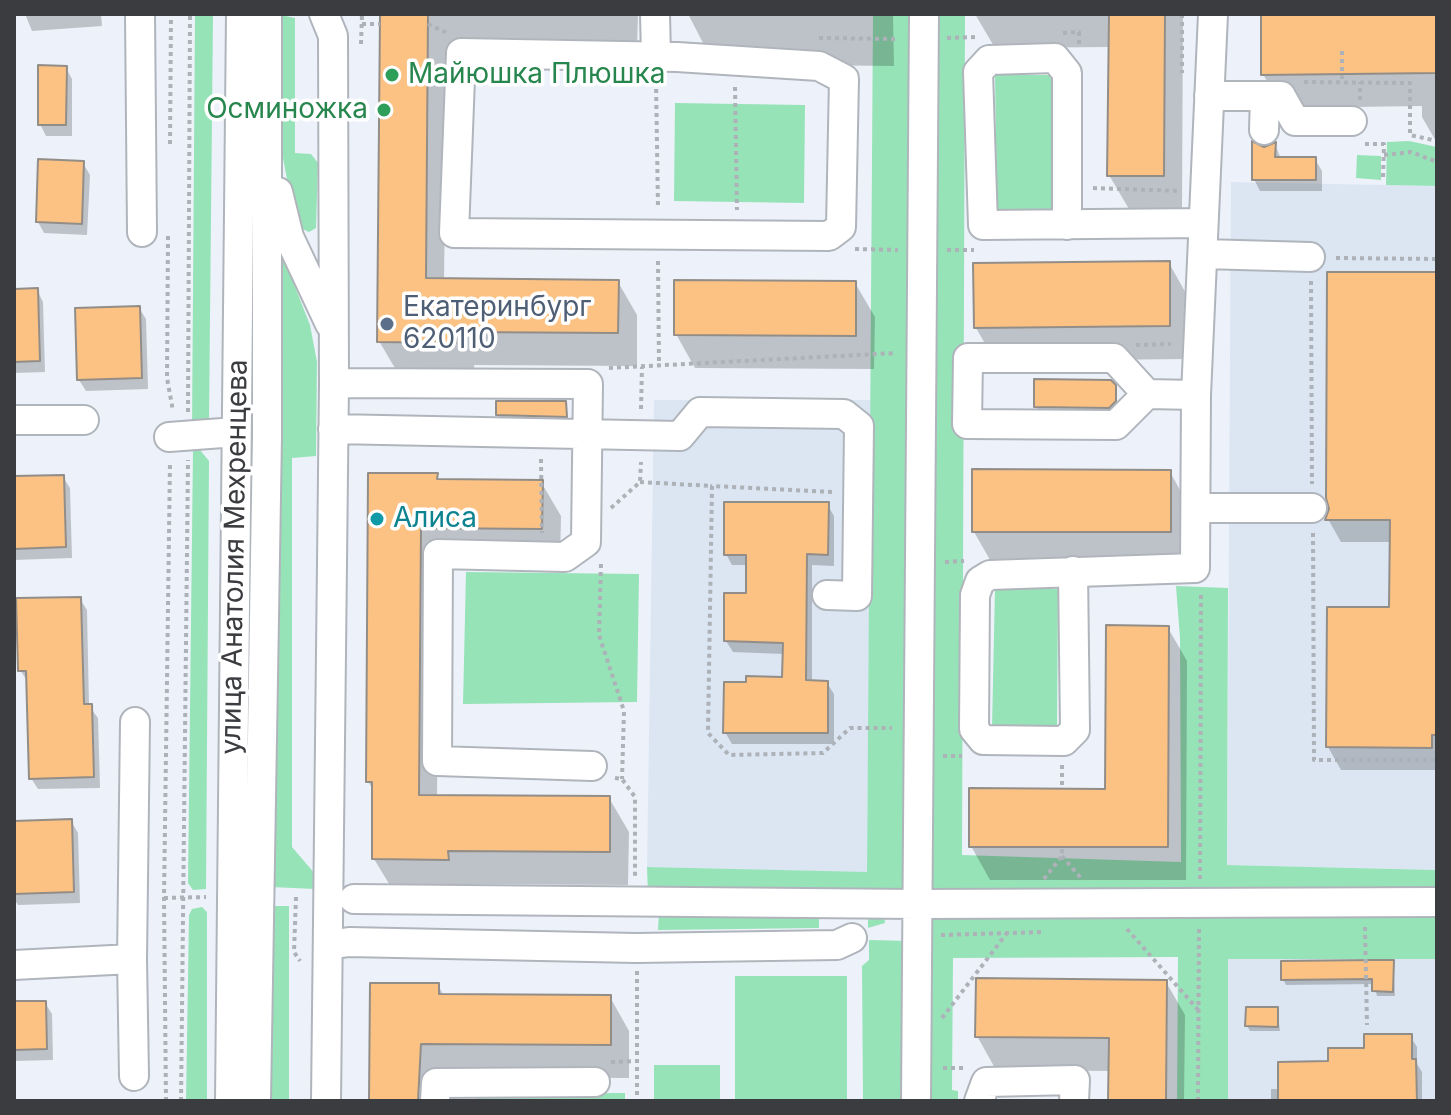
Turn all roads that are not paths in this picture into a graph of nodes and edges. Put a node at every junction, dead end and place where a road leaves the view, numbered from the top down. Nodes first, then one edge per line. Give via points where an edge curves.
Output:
1 (140, 14) edge
2 (241, 14) edge
3 (267, 14) edge
4 (324, 14) edge
5 (655, 14) edge
6 (924, 14) edge
7 (1213, 14) edge
8 (656, 56) junction
9 (1209, 96) junction
10 (1265, 96) junction
11 (1352, 121) dead end
12 (1264, 130) dead end
13 (268, 151) junction
14 (1203, 223) junction
15 (1067, 225) junction
16 (333, 230) junction
17 (155, 234) road end
18 (289, 237) junction
19 (1203, 254) junction
20 (1310, 257) road end
21 (333, 332) junction
22 (334, 383) junction
23 (1147, 394) junction
24 (1196, 395) junction
25 (14, 420) edge
26 (84, 420) dead end
27 (333, 429) junction
28 (588, 431) junction
29 (236, 432) junction
30 (178, 438) road end
31 (1196, 508) junction
32 (1312, 508) road end
33 (1073, 571) junction
34 (827, 595) dead end
35 (135, 722) dead end
36 (592, 766) dead end
37 (354, 899) dead end
38 (1437, 902) edge
39 (917, 904) junction
40 (852, 938) dead end
41 (328, 945) junction
42 (132, 959) junction
43 (14, 965) edge
44 (134, 1076) dead end
45 (595, 1082) dead end
46 (230, 1101) edge
47 (256, 1101) edge
48 (326, 1101) edge
49 (435, 1101) edge
50 (916, 1101) edge
51 (979, 1101) edge
52 (1074, 1101) edge

1 - 17 street
2 - 29 street, улица Анатолия Мехренцева
3 - 13 street, улица Анатолия Мехренцева
4 - 16 street, улица Анатолия Мехренцева via 333,36
5 - 8 street
6 - 39 street
7 - 9 street
8 - 8 street via 461,53 454,233 829,236 841,227 844,79 819,66
9 - 10 street
9 - 14 street
10 - 11 street via 1281,96 1295,121
10 - 12 street
13 - 18 street, улица Анатолия Мехренцева
13 - 47 street, улица Анатолия Мехренцева
14 - 15 street
14 - 19 street
15 - 15 street via 983,225 978,72 989,60 1055,58 1067,73
16 - 18 street via 312,242
16 - 21 street, улица Анатолия Мехренцева
18 - 21 street, улица Анатолия Мехренцева
19 - 20 street
19 - 24 street
21 - 22 street, улица Анатолия Мехренцева
22 - 27 street, улица Анатолия Мехренцева
22 - 28 street via 588,384
23 - 23 street via 1116,425 967,424 968,358 1114,358
23 - 24 street
24 - 31 street
25 - 26 street
27 - 28 street
27 - 41 street, улица Анатолия Мехренцева
28 - 34 street via 680,436 700,412 844,414 859,426 857,596
28 - 36 street via 586,542 565,557 438,554 437,761
29 - 30 street
29 - 46 street, улица Анатолия Мехренцева
31 - 32 street
31 - 33 street via 1198,576
33 - 33 street via 990,575 980,581 975,595 974,729 983,740 1064,741 1075,730
35 - 42 street
37 - 39 street
38 - 39 street
39 - 50 street
40 - 41 street via 837,945 636,948
41 - 48 street, улица Анатолия Мехренцева
42 - 43 street
42 - 44 street
45 - 49 street via 436,1083
51 - 52 street via 986,1082 1075,1080

